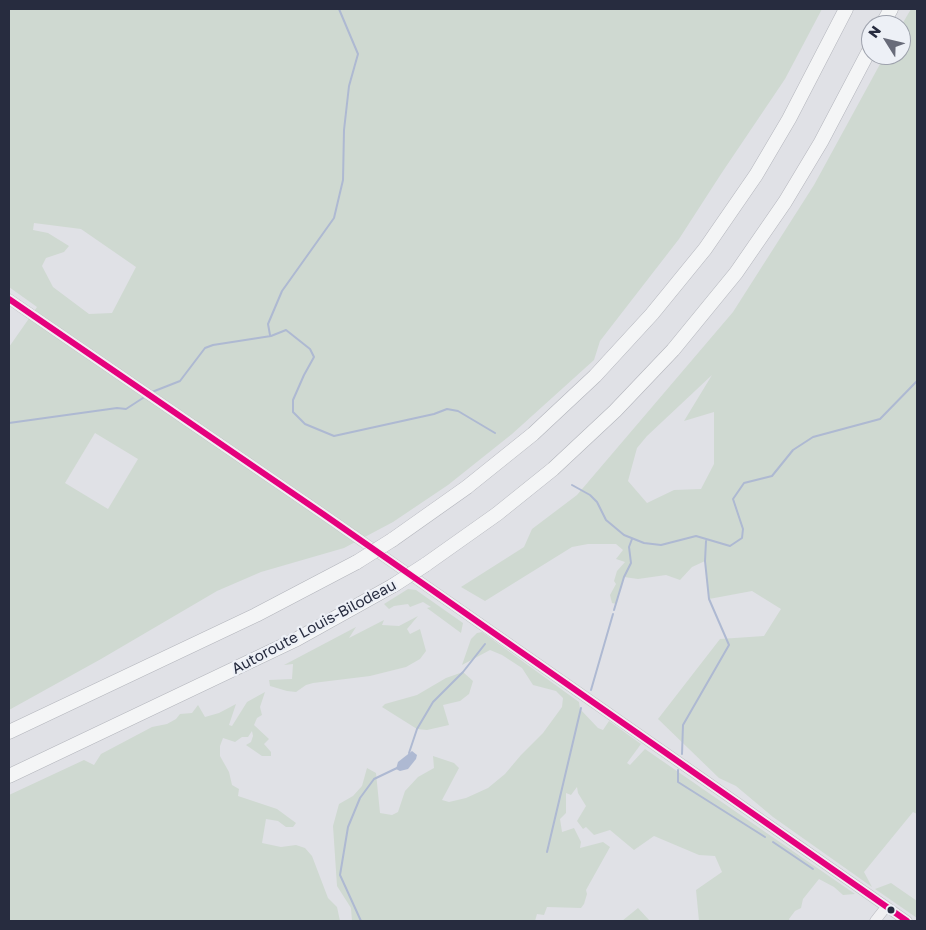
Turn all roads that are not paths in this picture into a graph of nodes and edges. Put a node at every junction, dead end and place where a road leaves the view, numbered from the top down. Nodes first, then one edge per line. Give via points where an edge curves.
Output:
1 (846, 9) edge
2 (861, 65) edge
3 (9, 299) edge
4 (9, 732) edge
5 (9, 776) edge
6 (886, 907) junction
7 (875, 921) edge
8 (907, 921) edge

1 - 4 highway, bridge via 789,120 709,243 657,309 605,366 544,425 484,474 357,562 262,612
2 - 5 highway, Autoroute Louis-Bilodeau, bridge via 785,202 736,273 625,402 553,469 497,514 394,585 297,639
3 - 6 street via 382,554
6 - 7 street
6 - 8 street

